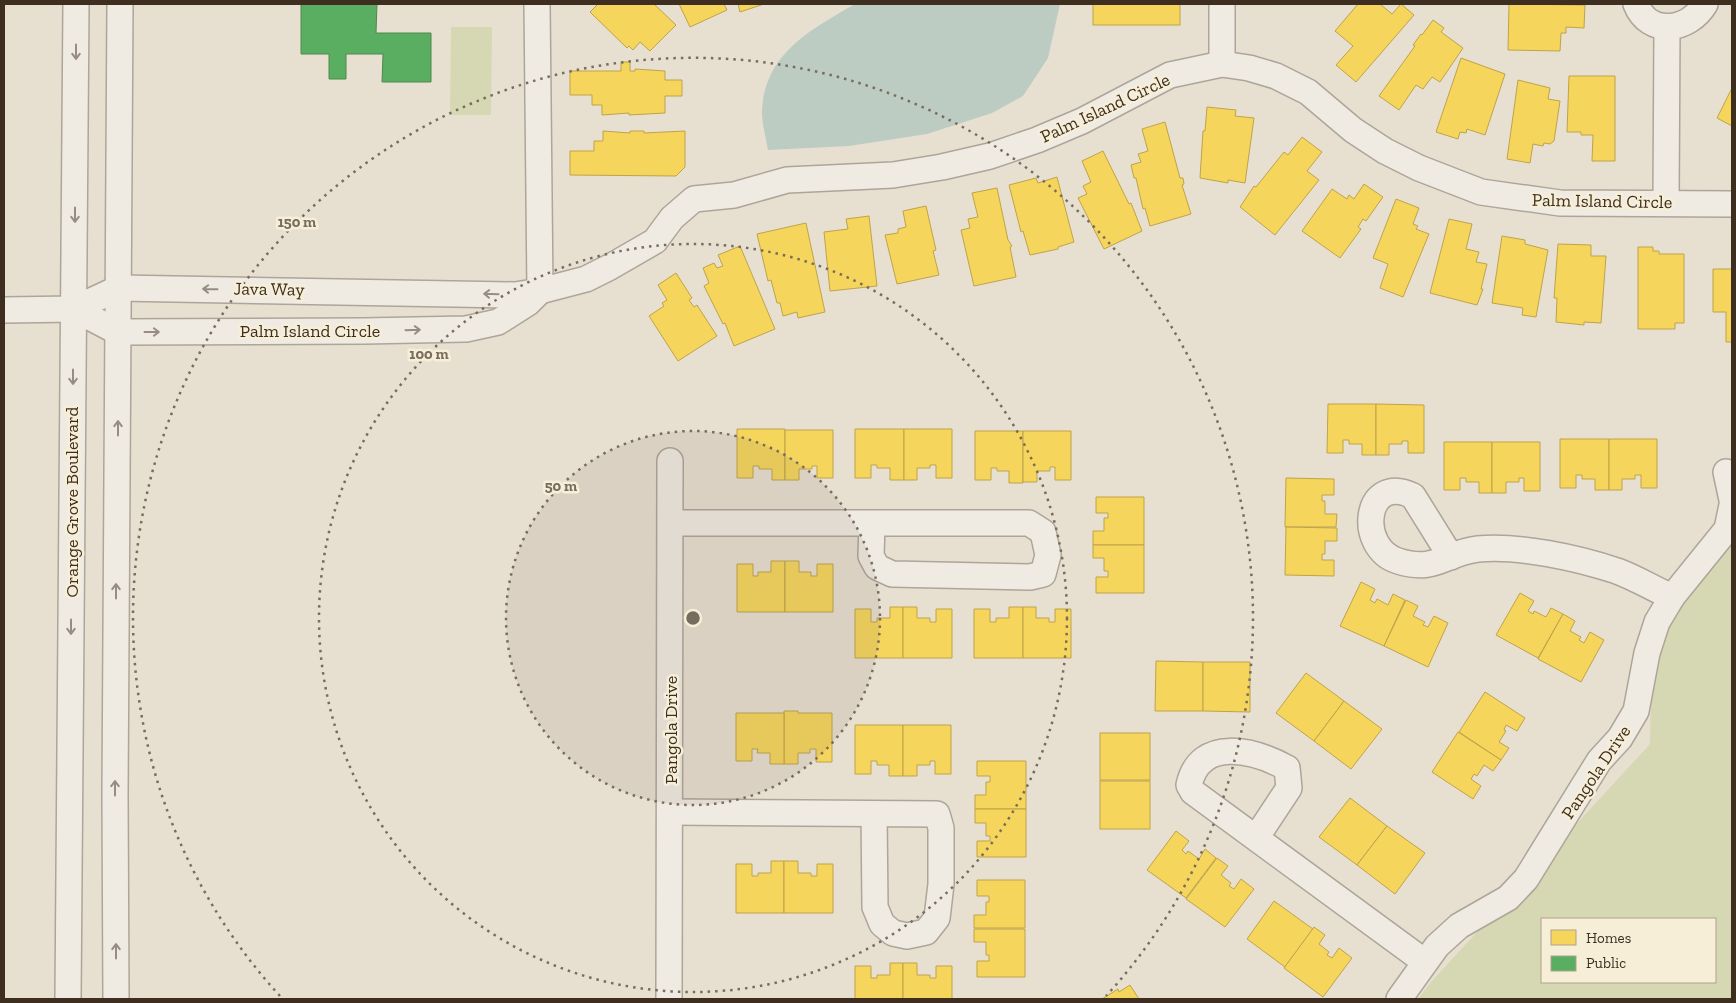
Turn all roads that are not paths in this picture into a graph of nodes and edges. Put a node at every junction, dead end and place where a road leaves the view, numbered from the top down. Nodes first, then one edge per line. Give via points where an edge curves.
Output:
1 (76, 4) edge
2 (120, 4) edge
3 (537, 4) edge
4 (1222, 4) edge
5 (1636, 4) edge
6 (1704, 4) edge
7 (1667, 27) junction
8 (1222, 64) junction
9 (1666, 202) junction
10 (1732, 204) edge
11 (119, 288) junction
12 (540, 291) junction
13 (74, 309) junction
14 (4, 310) edge
15 (118, 332) junction
16 (670, 462) dead end
17 (1726, 472) dead end
18 (1732, 500) edge
19 (1732, 505) edge
20 (670, 523) junction
21 (872, 523) junction
22 (1451, 557) dead end
23 (1672, 597) junction
24 (670, 812) junction
25 (874, 814) junction
26 (1256, 838) dead end
27 (1425, 962) junction
28 (68, 999) edge
29 (116, 999) edge
30 (669, 999) edge
31 (1399, 999) edge

1 -> 13 street, Orange Grove Boulevard
2 - 11 street
3 - 12 street
4 - 8 street
5 - 7 street via 1645,17
6 - 7 street via 1690,22
7 - 9 street
8 - 9 street, Palm Island Circle via 1276,76 1308,92 1353,130 1385,151 1481,192 1534,201
8 - 12 street, Palm Island Circle via 1170,75 1082,121 990,156 893,175 787,180 734,195 694,199 672,218 655,241 586,278
9 - 10 street, Palm Island Circle
12 -> 11 street, Java Way via 515,295
11 - 13 street, Java Way
11 - 15 street
15 -> 12 street, Palm Island Circle via 466,329 498,322 528,303
13 - 14 street, Java Way
13 - 15 street, Palm Island Circle
13 -> 28 street, Orange Grove Boulevard
29 -> 15 street
16 - 20 street, Pangola Drive
17 - 18 street
19 - 23 street, Pangola Drive via 1727,529
20 - 21 street
20 - 24 street, Pangola Drive
21 - 21 street via 1029,523 1043,532 1048,555 1043,574 1030,577 892,574 877,567 871,556
22 - 23 street via 1477,549 1530,550 1617,572
23 - 27 street, Pangola Drive via 1657,622 1636,711 1620,738 1599,762 1526,879 1508,898 1458,926
24 - 25 street
24 - 30 street, Pangola Drive
25 - 25 street via 937,814 941,828 941,884 937,918 926,932 907,936 892,933 882,924 875,907
26 - 27 street
27 - 31 street, Pangola Drive

